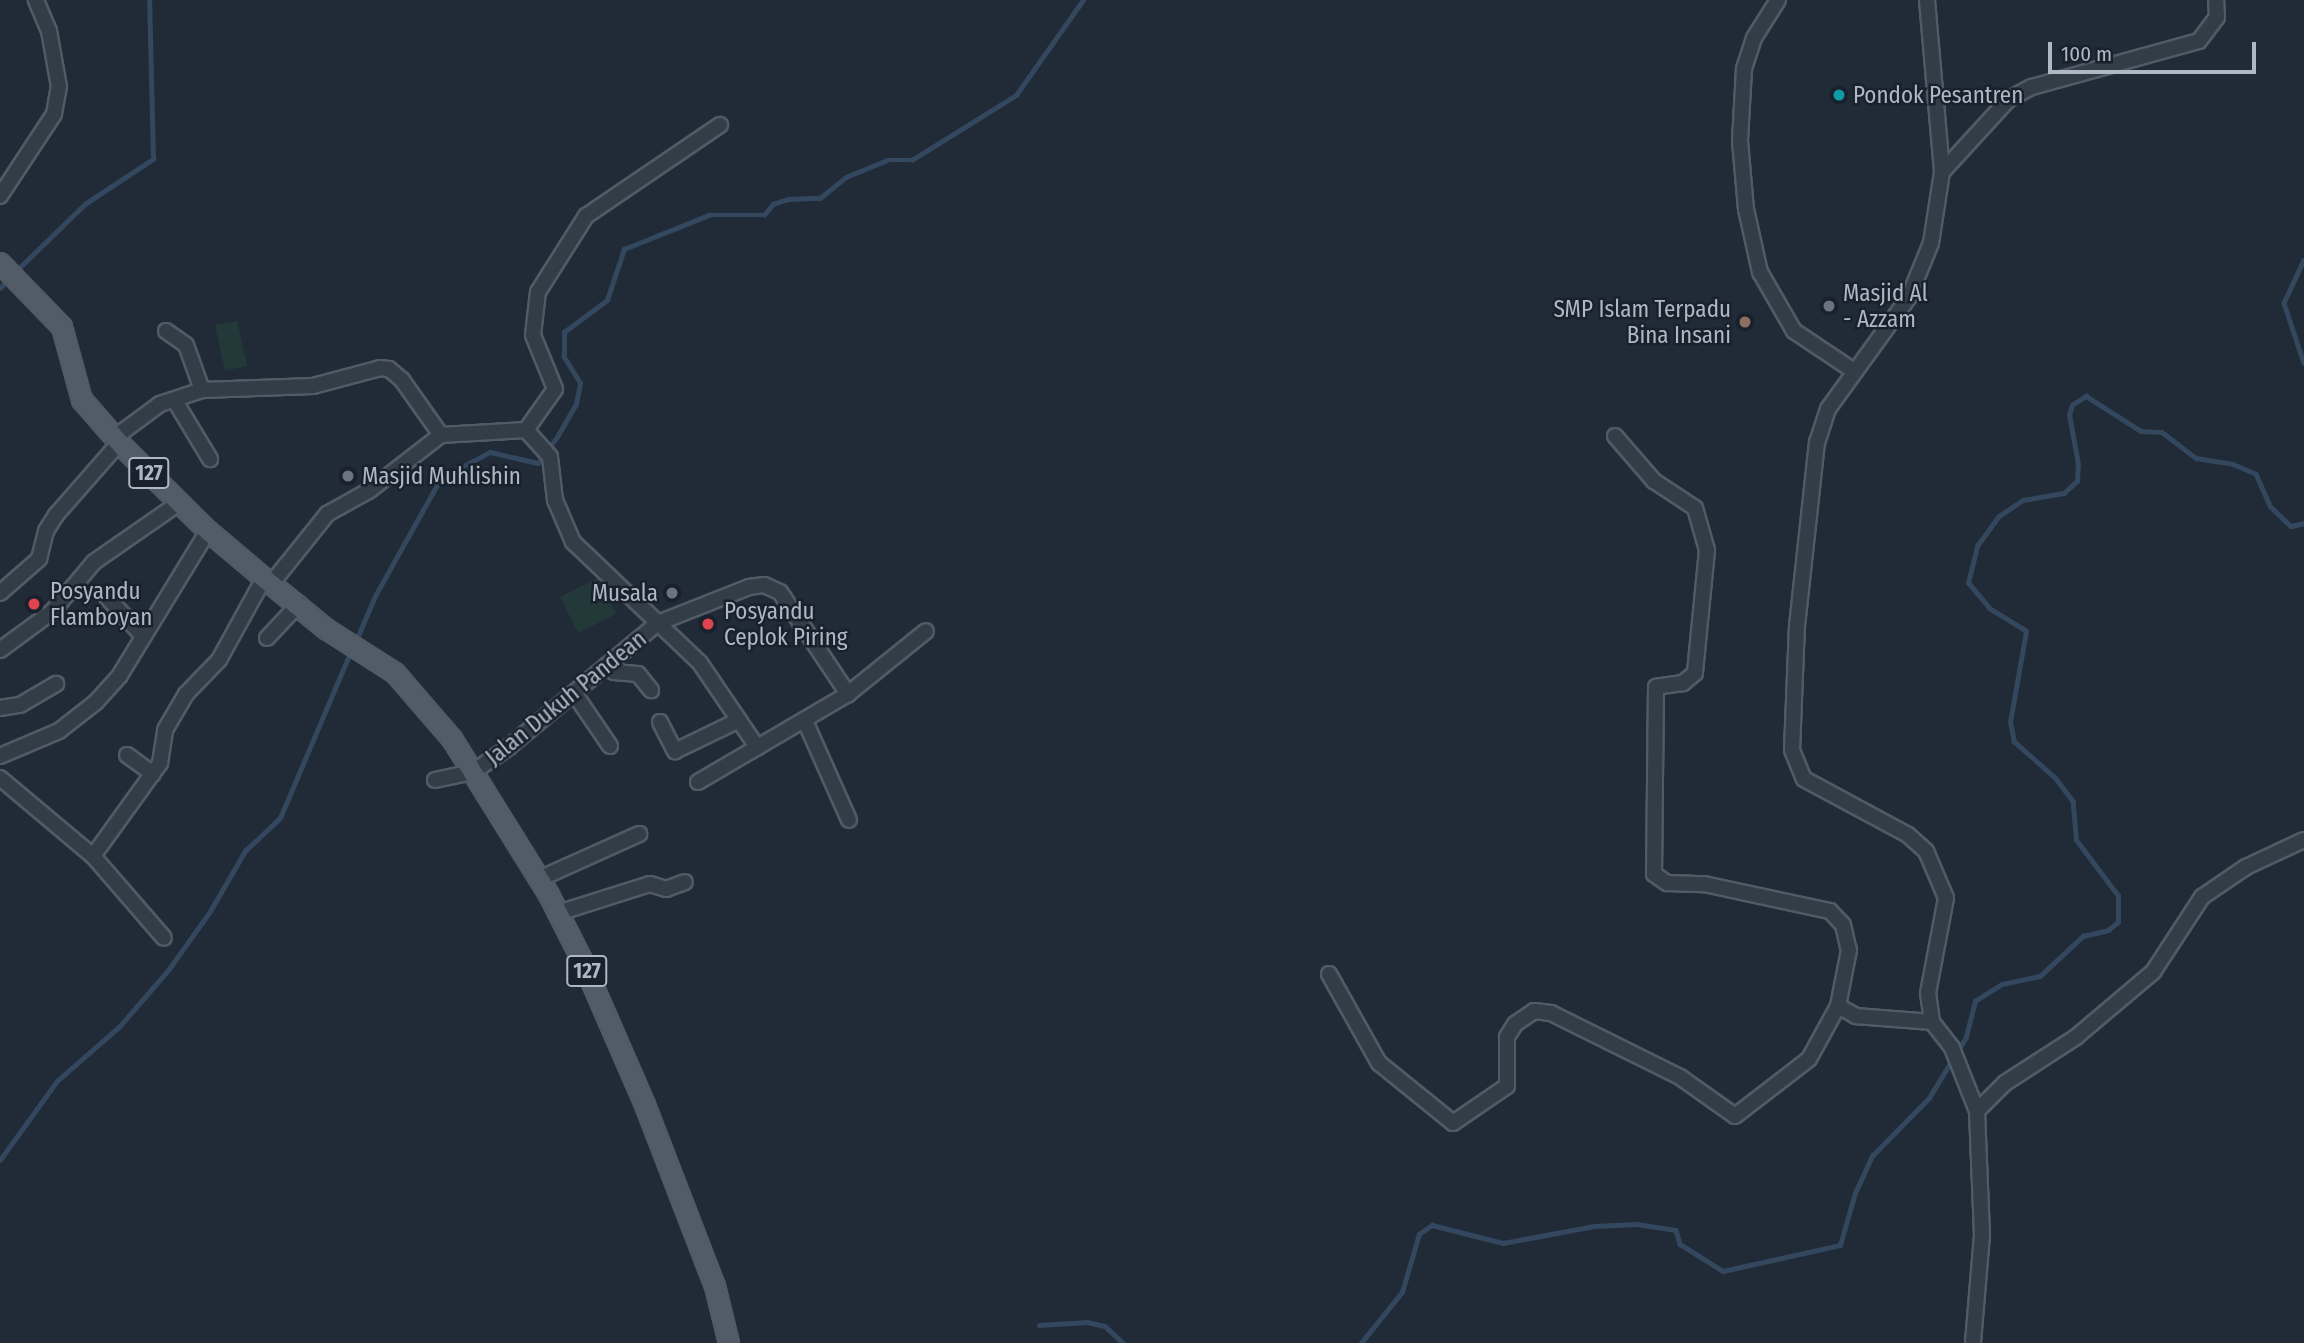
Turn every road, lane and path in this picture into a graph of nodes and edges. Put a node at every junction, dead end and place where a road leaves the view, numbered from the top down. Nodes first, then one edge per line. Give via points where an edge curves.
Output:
1 (36, 0) edge
2 (1778, 0) edge
3 (1927, 0) edge
4 (2216, 0) edge
5 (720, 125) dead end
6 (1942, 172) junction
7 (0, 197) edge
8 (0, 263) edge
9 (166, 331) dead end
10 (1854, 371) junction
11 (202, 390) junction
12 (175, 401) junction
13 (526, 430) junction
14 (441, 435) junction
15 (1615, 436) dead end
16 (117, 440) junction
17 (210, 459) dead end
18 (179, 503) junction
19 (208, 531) junction
20 (267, 581) junction
21 (0, 593) edge
22 (106, 596) dead end
23 (299, 604) junction
24 (658, 623) junction
25 (926, 631) dead end
26 (142, 635) junction
27 (267, 638) dead end
28 (0, 650) edge
29 (607, 665) junction
30 (56, 684) dead end
31 (651, 690) dead end
32 (574, 693) junction
33 (848, 694) junction
34 (0, 708) edge
35 (739, 720) junction
36 (805, 721) junction
37 (660, 722) dead end
38 (610, 746) dead end
39 (757, 747) junction
40 (127, 755) dead end
41 (0, 756) edge
42 (473, 772) junction
43 (153, 774) junction
44 (0, 778) edge
45 (435, 780) dead end
46 (698, 782) dead end
47 (849, 820) dead end
48 (639, 834) dead end
49 (2304, 840) edge
50 (93, 856) junction
51 (540, 879) junction
52 (685, 882) dead end
53 (558, 913) junction
54 (164, 938) dead end
55 (1329, 974) dead end
56 (1838, 1006) junction
57 (1932, 1022) junction
58 (1978, 1111) junction
59 (729, 1343) edge
60 (1973, 1343) edge

1 - 7 street via 49,32 59,87 54,114
2 - 10 street via 1754,38 1744,69 1740,141 1746,209 1760,272 1794,331
3 - 6 street
4 - 6 street via 2217,17 2199,41 2032,87 2009,99
5 - 13 street via 586,216 538,292 533,335 555,389
6 - 10 street via 1923,272
8 - 16 main road, 127 via 62,327 82,400
9 - 11 street via 186,345
10 - 57 street via 1828,409 1817,442 1797,625 1792,750 1804,779 1908,835 1936,868 1946,898 1928,993
11 - 12 street
11 - 14 street via 313,386 389,369
12 - 16 street via 160,404
12 - 17 street
13 - 14 street
13 - 24 street, Jalan Dukuh Pandean via 545,452 555,500 573,542
14 - 20 street via 370,490 327,514
15 - 56 street via 1654,481 1695,508 1707,550 1695,673 1683,683 1656,687 1654,874 1667,883 1747,892 1836,915 1849,950
16 - 18 main road, 127
16 - 21 street via 56,515 46,531 39,559
18 - 19 main road, 127
18 - 28 street via 94,562 52,612
19 - 20 main road, 127
19 - 26 street
20 - 23 main road, 127
20 - 43 street via 219,660 186,694 165,730 160,763
22 - 26 street
23 - 27 street
23 - 42 main road, 127 via 326,629 395,673 423,701
24 - 29 street, Jalan Dukuh Pandean
24 - 33 street, Jalan Dukuh Pandean via 749,587 773,587
24 - 35 street, Jalan Dukuh Pandean via 700,663
25 - 33 street
26 - 41 street via 120,675 76,721
29 - 31 street via 614,672 639,674
29 - 32 street, Jalan Dukuh Pandean
30 - 34 street via 20,705
32 - 38 street
32 - 42 street, Jalan Dukuh Pandean
33 - 36 street
35 - 37 street via 675,751
35 - 39 street, Jalan Dukuh Pandean
36 - 39 street
36 - 47 street
39 - 46 street
40 - 43 street
42 - 45 street
42 - 51 main road, 127
43 - 50 street
44 - 50 street
48 - 51 street
49 - 58 street via 2246,867 2202,897 2153,972 2076,1037 2005,1083
50 - 54 street
51 - 53 main road, 127
52 - 53 street via 666,888 650,884
53 - 59 main road, 127 via 645,1105 715,1286
55 - 56 street via 1379,1062 1453,1123 1507,1086 1507,1037 1515,1024 1534,1011 1551,1013 1680,1077 1735,1116 1809,1059
56 - 57 street via 1856,1016
57 - 58 street via 1952,1048
58 - 60 street via 1982,1235

